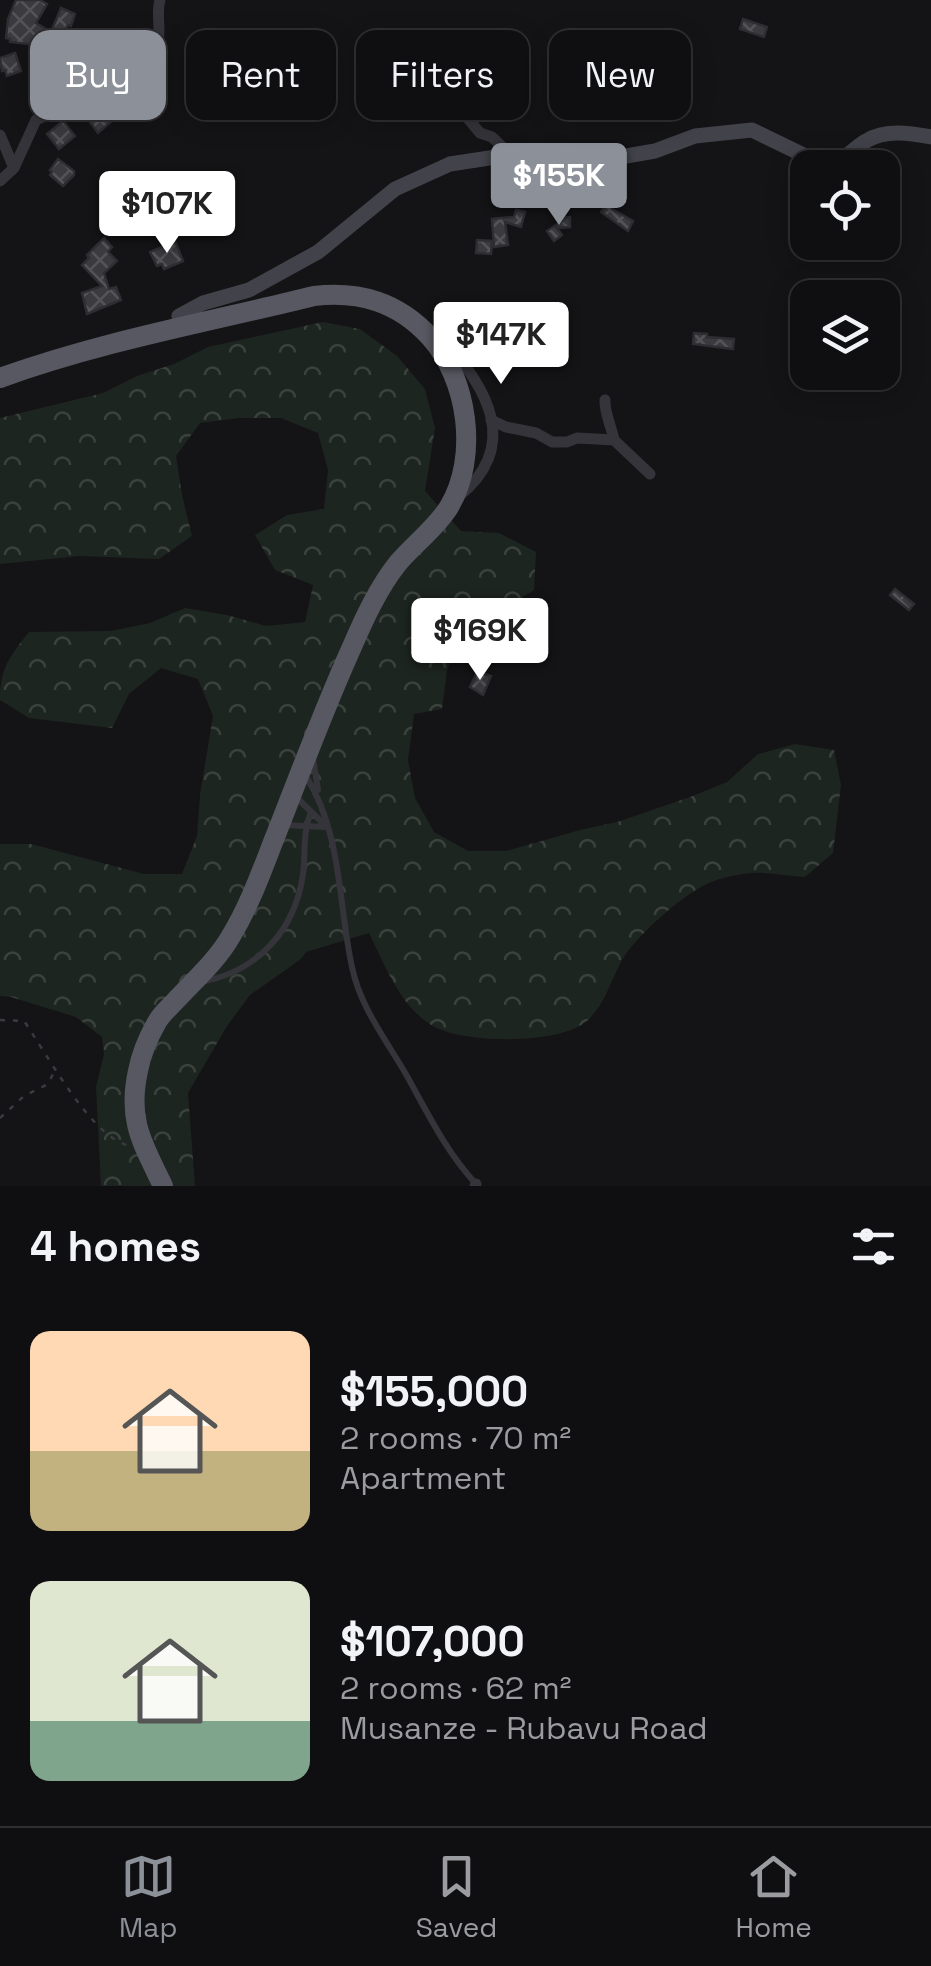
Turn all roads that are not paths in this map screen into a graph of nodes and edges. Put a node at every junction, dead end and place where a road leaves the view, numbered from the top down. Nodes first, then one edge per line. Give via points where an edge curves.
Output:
1 (160, 0) edge
2 (469, 120) edge
3 (0, 134) edge
4 (931, 137) edge
5 (511, 155) junction
6 (14, 168) junction
7 (0, 182) edge
8 (386, 303) junction
9 (181, 328) junction
10 (0, 378) edge
11 (606, 400) dead end
12 (491, 420) junction
13 (614, 440) junction
14 (650, 474) dead end
15 (451, 502) junction
16 (314, 737) junction
17 (301, 769) junction
18 (292, 793) junction
19 (319, 796) junction
20 (310, 812) junction
21 (280, 824) junction
22 (304, 826) junction
23 (327, 827) junction
24 (192, 983) junction
25 (476, 1185) edge
26 (163, 1186) edge

1 - 6 street via 154,50 95,92 36,120
2 - 5 street
3 - 6 street
4 - 5 main road via 879,135 830,165 752,130 694,136 609,160
5 - 9 main road via 450,164 395,189 318,252 249,290 178,316
6 - 7 street
8 - 9 highway via 314,296
8 - 12 street via 433,328 458,356
8 - 15 highway via 442,350 461,400 467,441
9 - 10 highway
11 - 13 street
12 - 13 street via 552,442
12 - 15 street via 489,460
13 - 14 street
15 - 16 highway via 370,606
16 - 17 highway
16 - 19 lane
17 - 18 highway
17 - 19 lane
18 - 20 lane
18 - 21 highway
19 - 23 lane
20 - 22 lane
20 - 23 lane
21 - 22 lane
21 - 24 highway via 230,938
22 - 23 lane
22 - 24 lane via 304,873 288,925 236,971
23 - 25 lane via 358,988 447,1148
24 - 26 highway via 158,1019 138,1070 135,1112 143,1149

